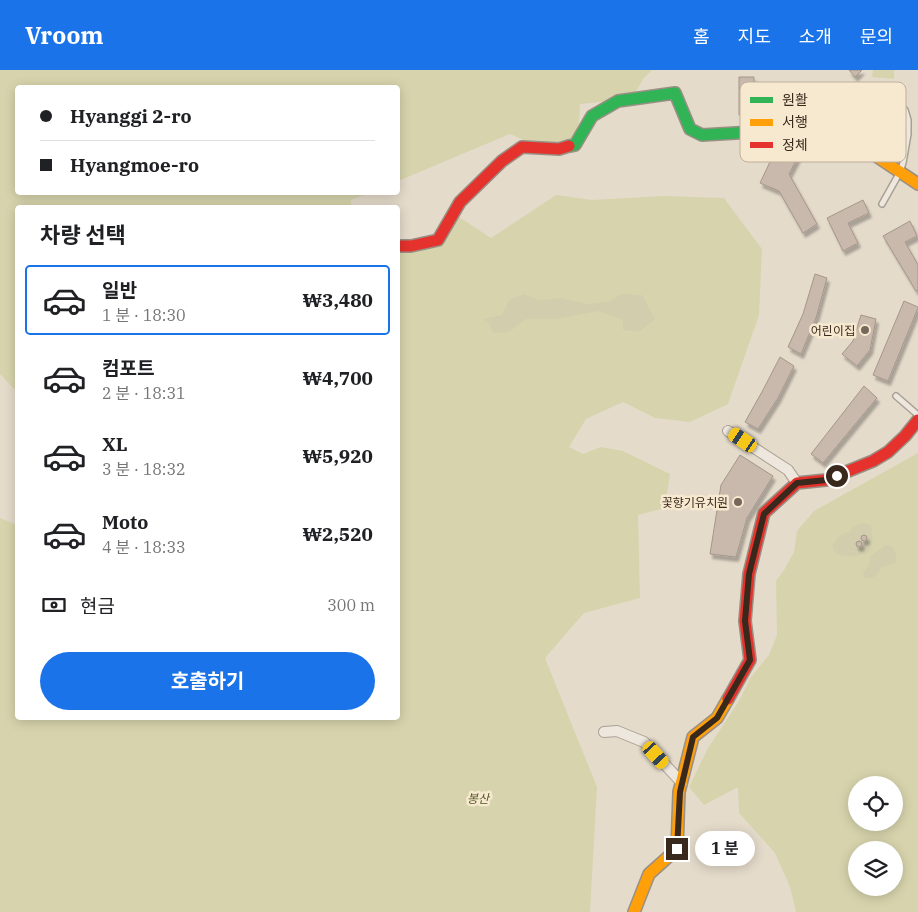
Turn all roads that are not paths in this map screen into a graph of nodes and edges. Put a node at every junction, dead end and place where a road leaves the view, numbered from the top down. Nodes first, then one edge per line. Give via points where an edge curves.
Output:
1 (906, 113) edge
2 (740, 133) edge
3 (908, 134) joint
4 (906, 146) edge
5 (885, 162) edge
6 (903, 162) edge
7 (900, 172) junction
8 (918, 184) edge
9 (882, 204) dead end
10 (400, 246) edge
11 (896, 396) dead end
12 (918, 415) edge
13 (918, 420) edge
14 (728, 430) dead end
15 (797, 483) junction
16 (604, 732) dead end
17 (682, 783) junction
18 (634, 912) edge

1 - 3 lane
2 - 10 street via 702,135 690,129 675,93 618,102 592,116 575,144 559,150 522,147 502,161 460,202 438,240
3 - 4 lane
5 - 7 street
6 - 7 lane
7 - 8 street
7 - 9 lane
11 - 12 lane
13 - 15 street via 888,452 873,461 826,480
14 - 15 street via 788,470
15 - 17 street via 764,514 749,574 745,621 750,660 717,718 693,737
16 - 17 street via 617,731 644,742
17 - 18 street via 677,849 649,874

